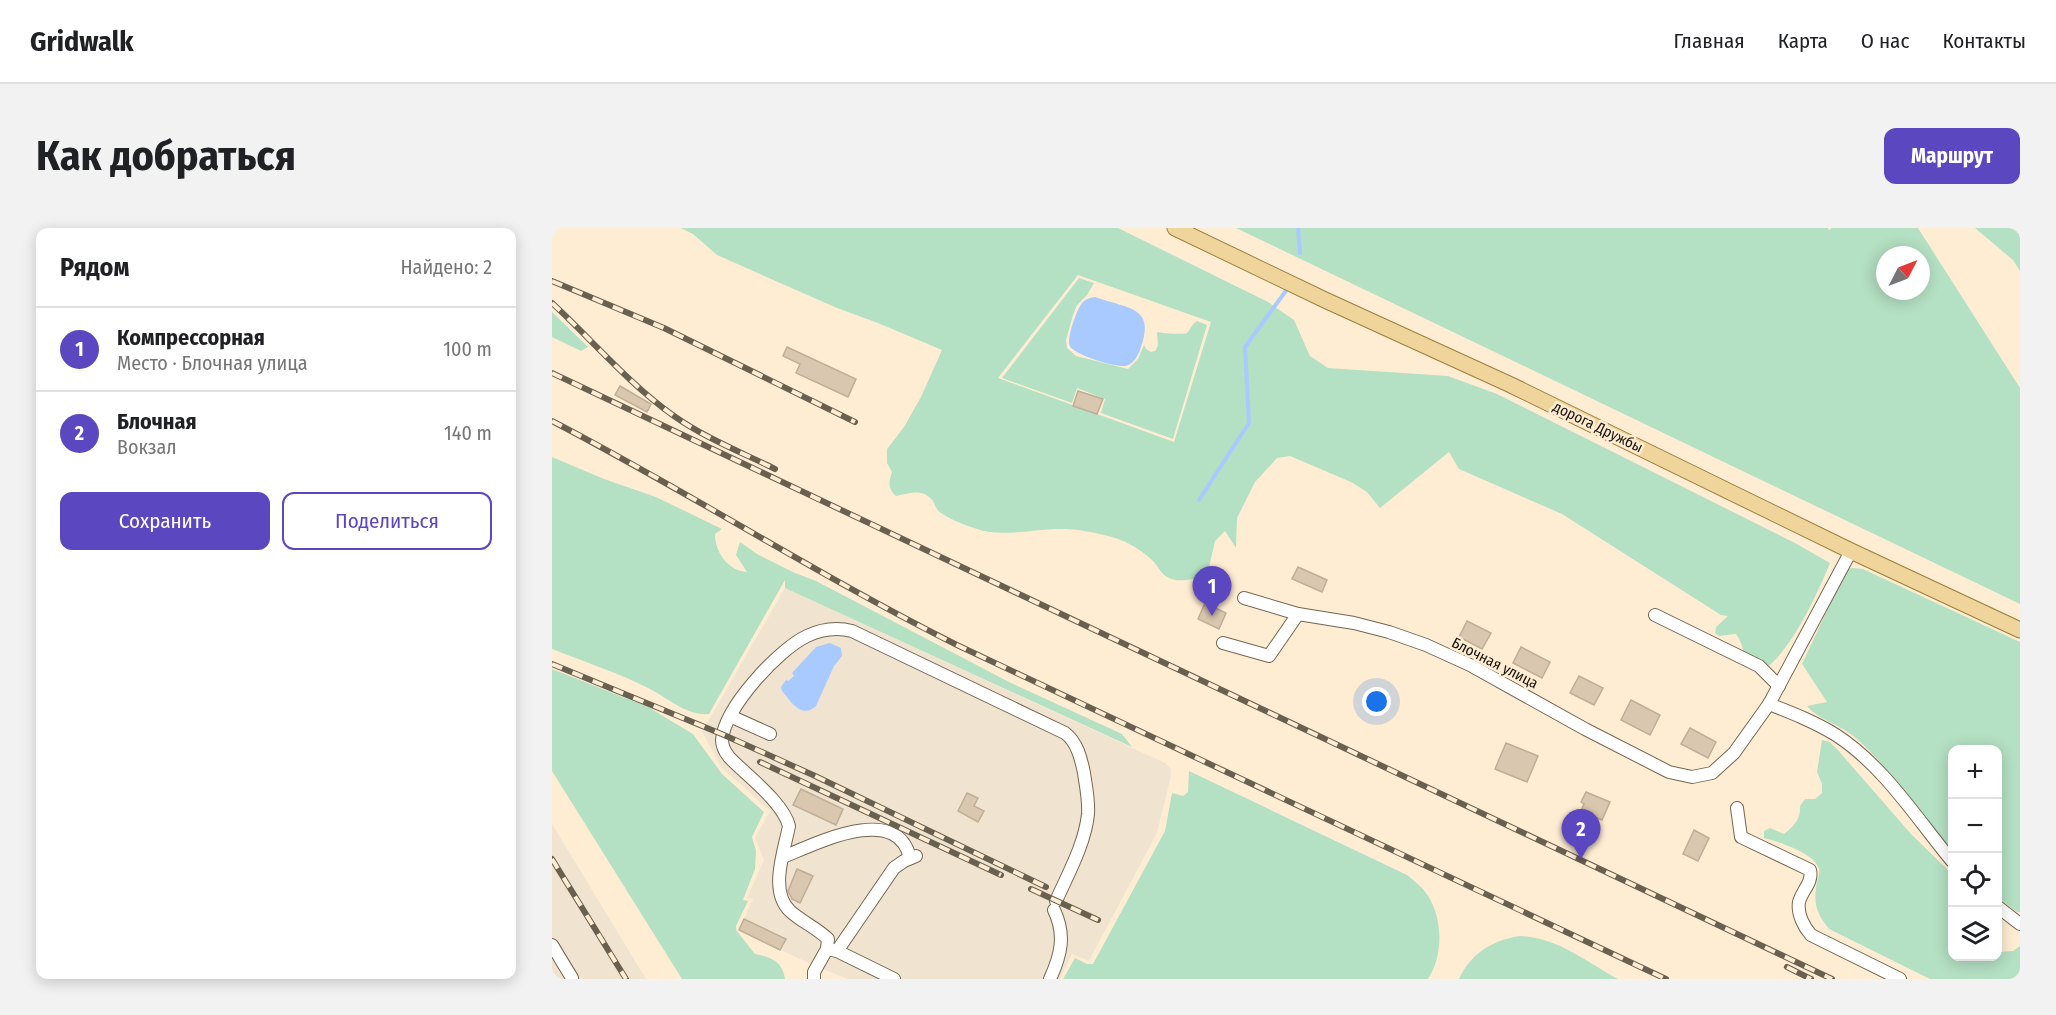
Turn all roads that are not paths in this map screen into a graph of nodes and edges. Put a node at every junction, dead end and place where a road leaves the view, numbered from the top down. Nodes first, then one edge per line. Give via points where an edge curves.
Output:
1 (1175, 228) edge
2 (1851, 551) junction
3 (1244, 598) dead end
4 (1298, 614) junction
5 (1655, 615) dead end
6 (2020, 630) edge
7 (1223, 644) dead end
8 (1779, 686) junction
9 (1769, 704) junction
10 (730, 717) junction
11 (770, 734) dead end
12 (1737, 808) dead end
13 (1948, 855) edge
14 (783, 857) junction
15 (2002, 910) edge
16 (2020, 924) edge
17 (552, 945) edge
18 (832, 950) junction
19 (572, 978) edge
20 (814, 979) edge
21 (894, 979) edge
22 (1050, 979) edge
23 (1900, 979) edge

1 - 2 main road, дорога Дружбы via 1511,385
2 - 6 main road, дорога Дружбы
2 - 8 street
3 - 4 street, Блочная улица
4 - 7 street via 1269,656
4 - 9 street, Блочная улица via 1354,623 1426,645 1669,772 1692,777 1720,767
5 - 8 street via 1759,666
8 - 9 street
9 - 13 street via 1838,736 1895,791
10 - 11 street
10 - 14 street via 722,741 725,752 785,815 789,826
10 - 22 street via 746,691 787,649 820,630 837,628 852,631 1065,733 1076,744 1088,808 1083,836 1055,905 1062,942
12 - 23 street via 1742,837 1810,870 1809,884 1799,902 1804,926 1811,935
14 - 18 street via 780,896 790,911 828,939
14 - 18 street via 847,832 866,830 898,836 913,857 894,868
15 - 16 street
17 - 19 street
18 - 20 street via 814,972
18 - 21 street

